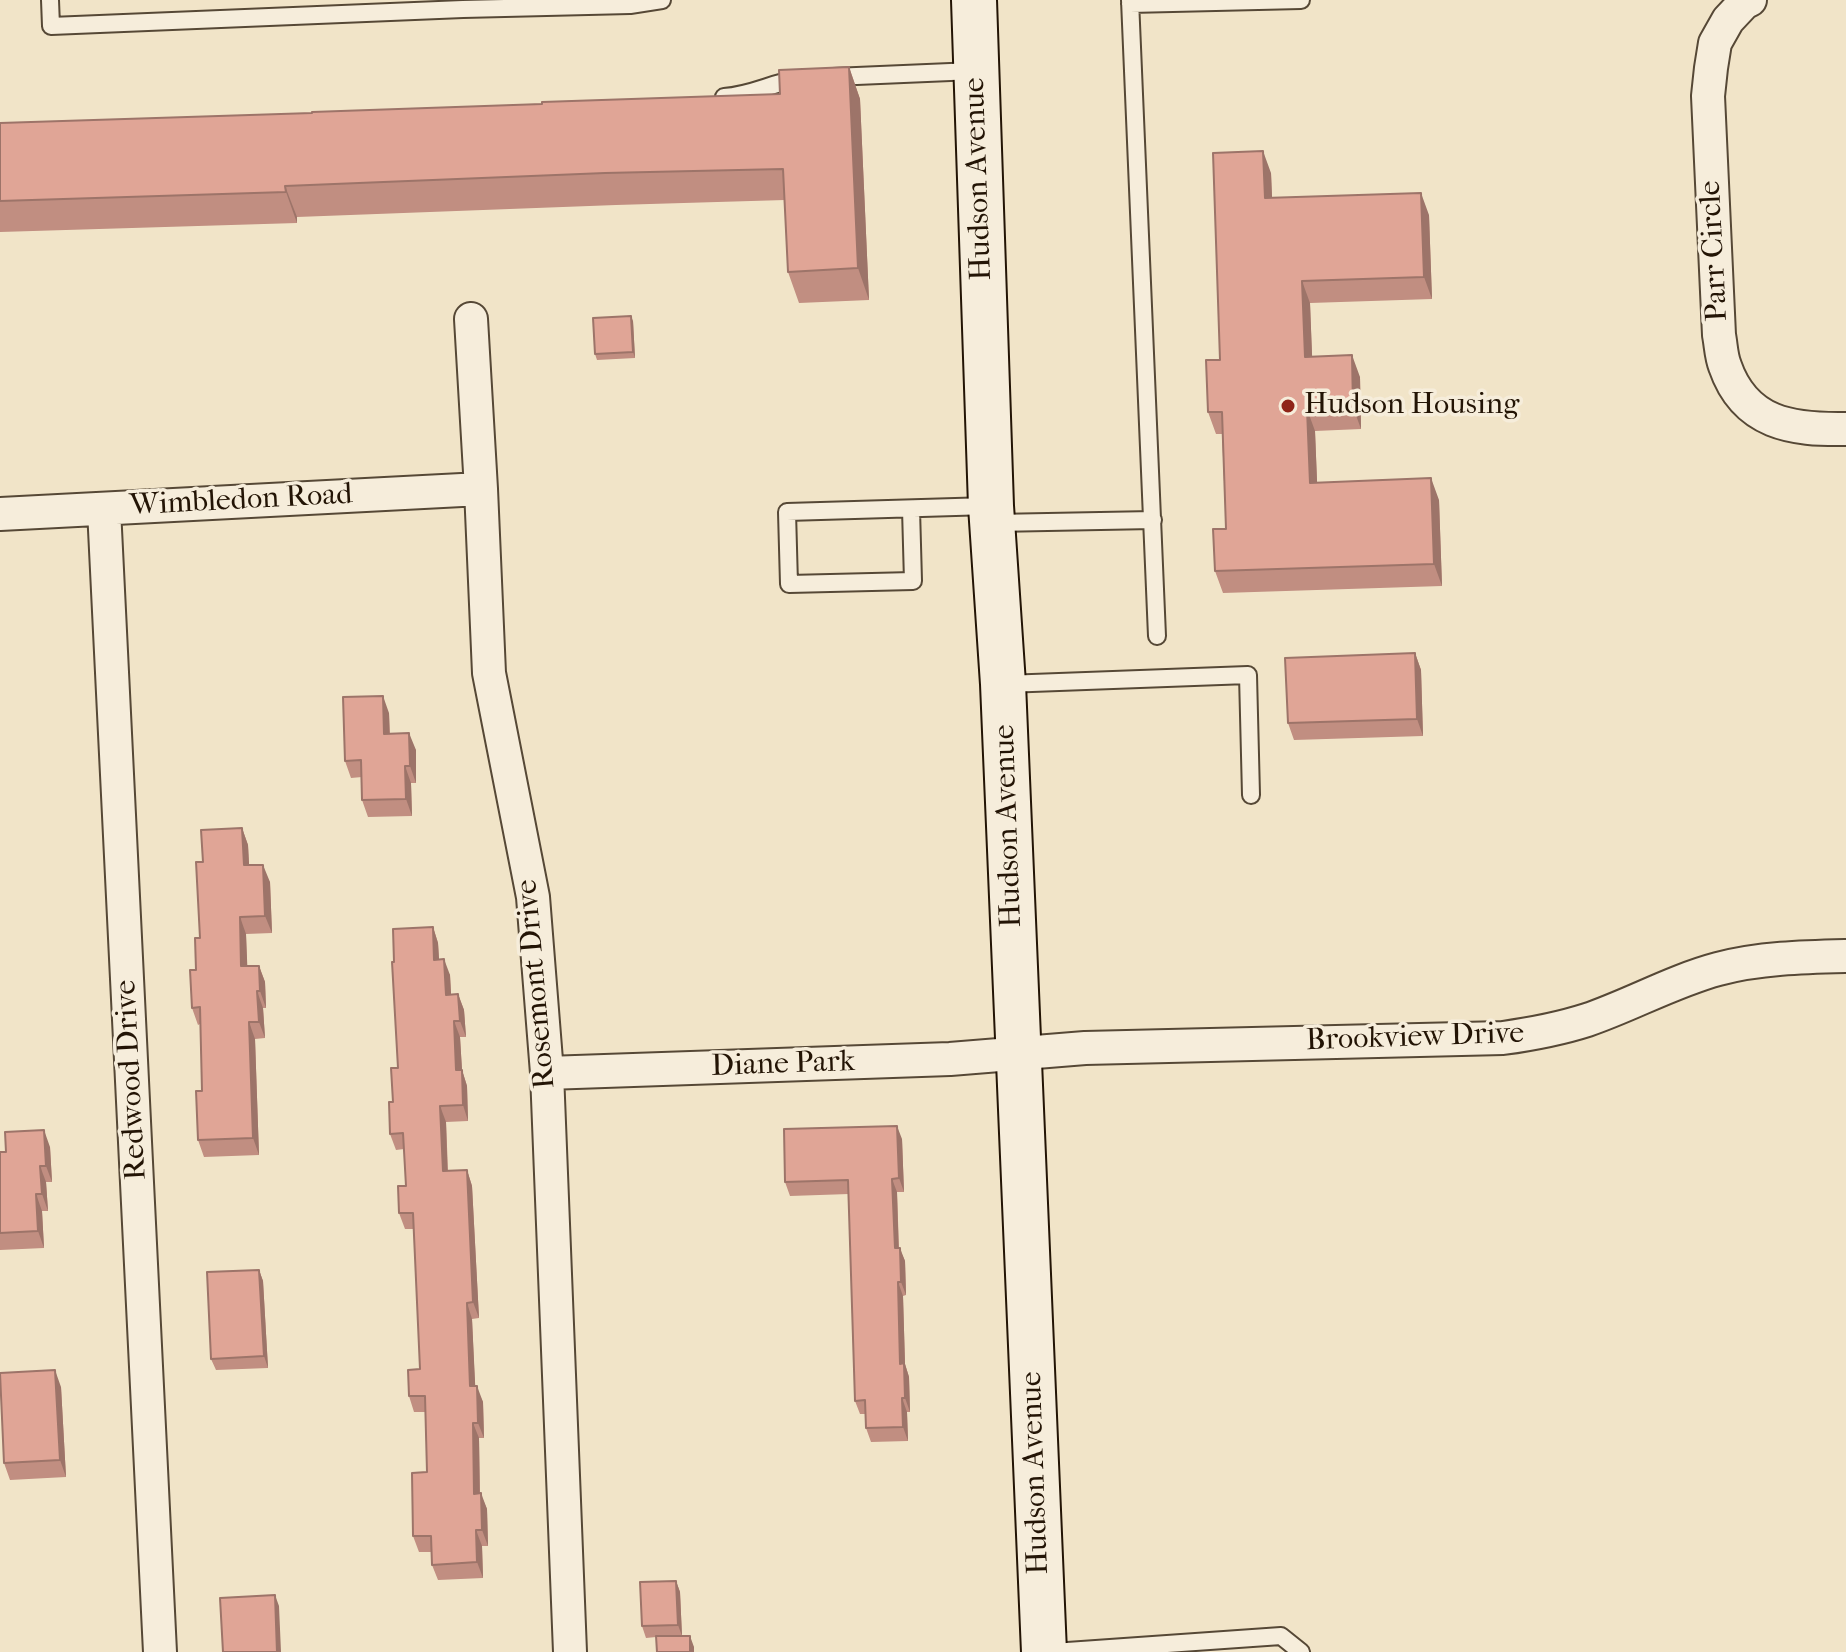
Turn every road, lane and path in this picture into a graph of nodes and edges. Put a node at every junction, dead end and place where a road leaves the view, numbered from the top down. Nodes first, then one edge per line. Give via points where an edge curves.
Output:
1 (50, 0) edge
2 (662, 0) edge
3 (974, 0) edge
4 (1301, 0) edge
5 (1750, 0) edge
6 (1130, 2) edge
7 (976, 71) junction
8 (714, 97) edge
9 (471, 319) dead end
10 (1846, 429) edge
11 (481, 489) junction
12 (104, 509) junction
13 (911, 509) junction
14 (0, 514) edge
15 (991, 515) junction
16 (1153, 520) junction
17 (1157, 636) dead end
18 (1003, 684) junction
19 (1251, 795) dead end
20 (1846, 956) edge
21 (1019, 1053) junction
22 (547, 1073) junction
23 (160, 1652) edge
24 (570, 1652) edge
25 (1044, 1652) edge
26 (1053, 1652) edge
27 (1301, 1652) edge

1 - 2 lane via 51,26
3 - 7 main road, Hudson Avenue
4 - 6 lane
5 - 10 street, Parr Circle via 1728,20 1715,43 1708,96 1724,364 1751,407 1773,421
6 - 16 lane
7 - 8 lane via 805,79 746,95
7 - 15 main road, Hudson Avenue
9 - 11 street, Rosemont Drive
11 - 12 street, Wimbledon Road
11 - 22 street, Rosemont Drive via 489,673 533,897
12 - 14 street, Wimbledon Road
12 - 23 street, Redwood Drive
13 - 13 lane via 787,512 789,584 913,581
13 - 15 lane
15 - 16 lane
15 - 18 main road, Hudson Avenue
16 - 17 lane
18 - 19 lane via 1248,675
18 - 21 main road, Hudson Avenue
20 - 21 street, Brookview Drive via 1755,961 1718,969 1588,1019 1503,1038
21 - 22 street, Diane Park
21 - 25 main road, Hudson Avenue
22 - 24 street, Rosemont Drive
26 - 27 lane via 1281,1636

